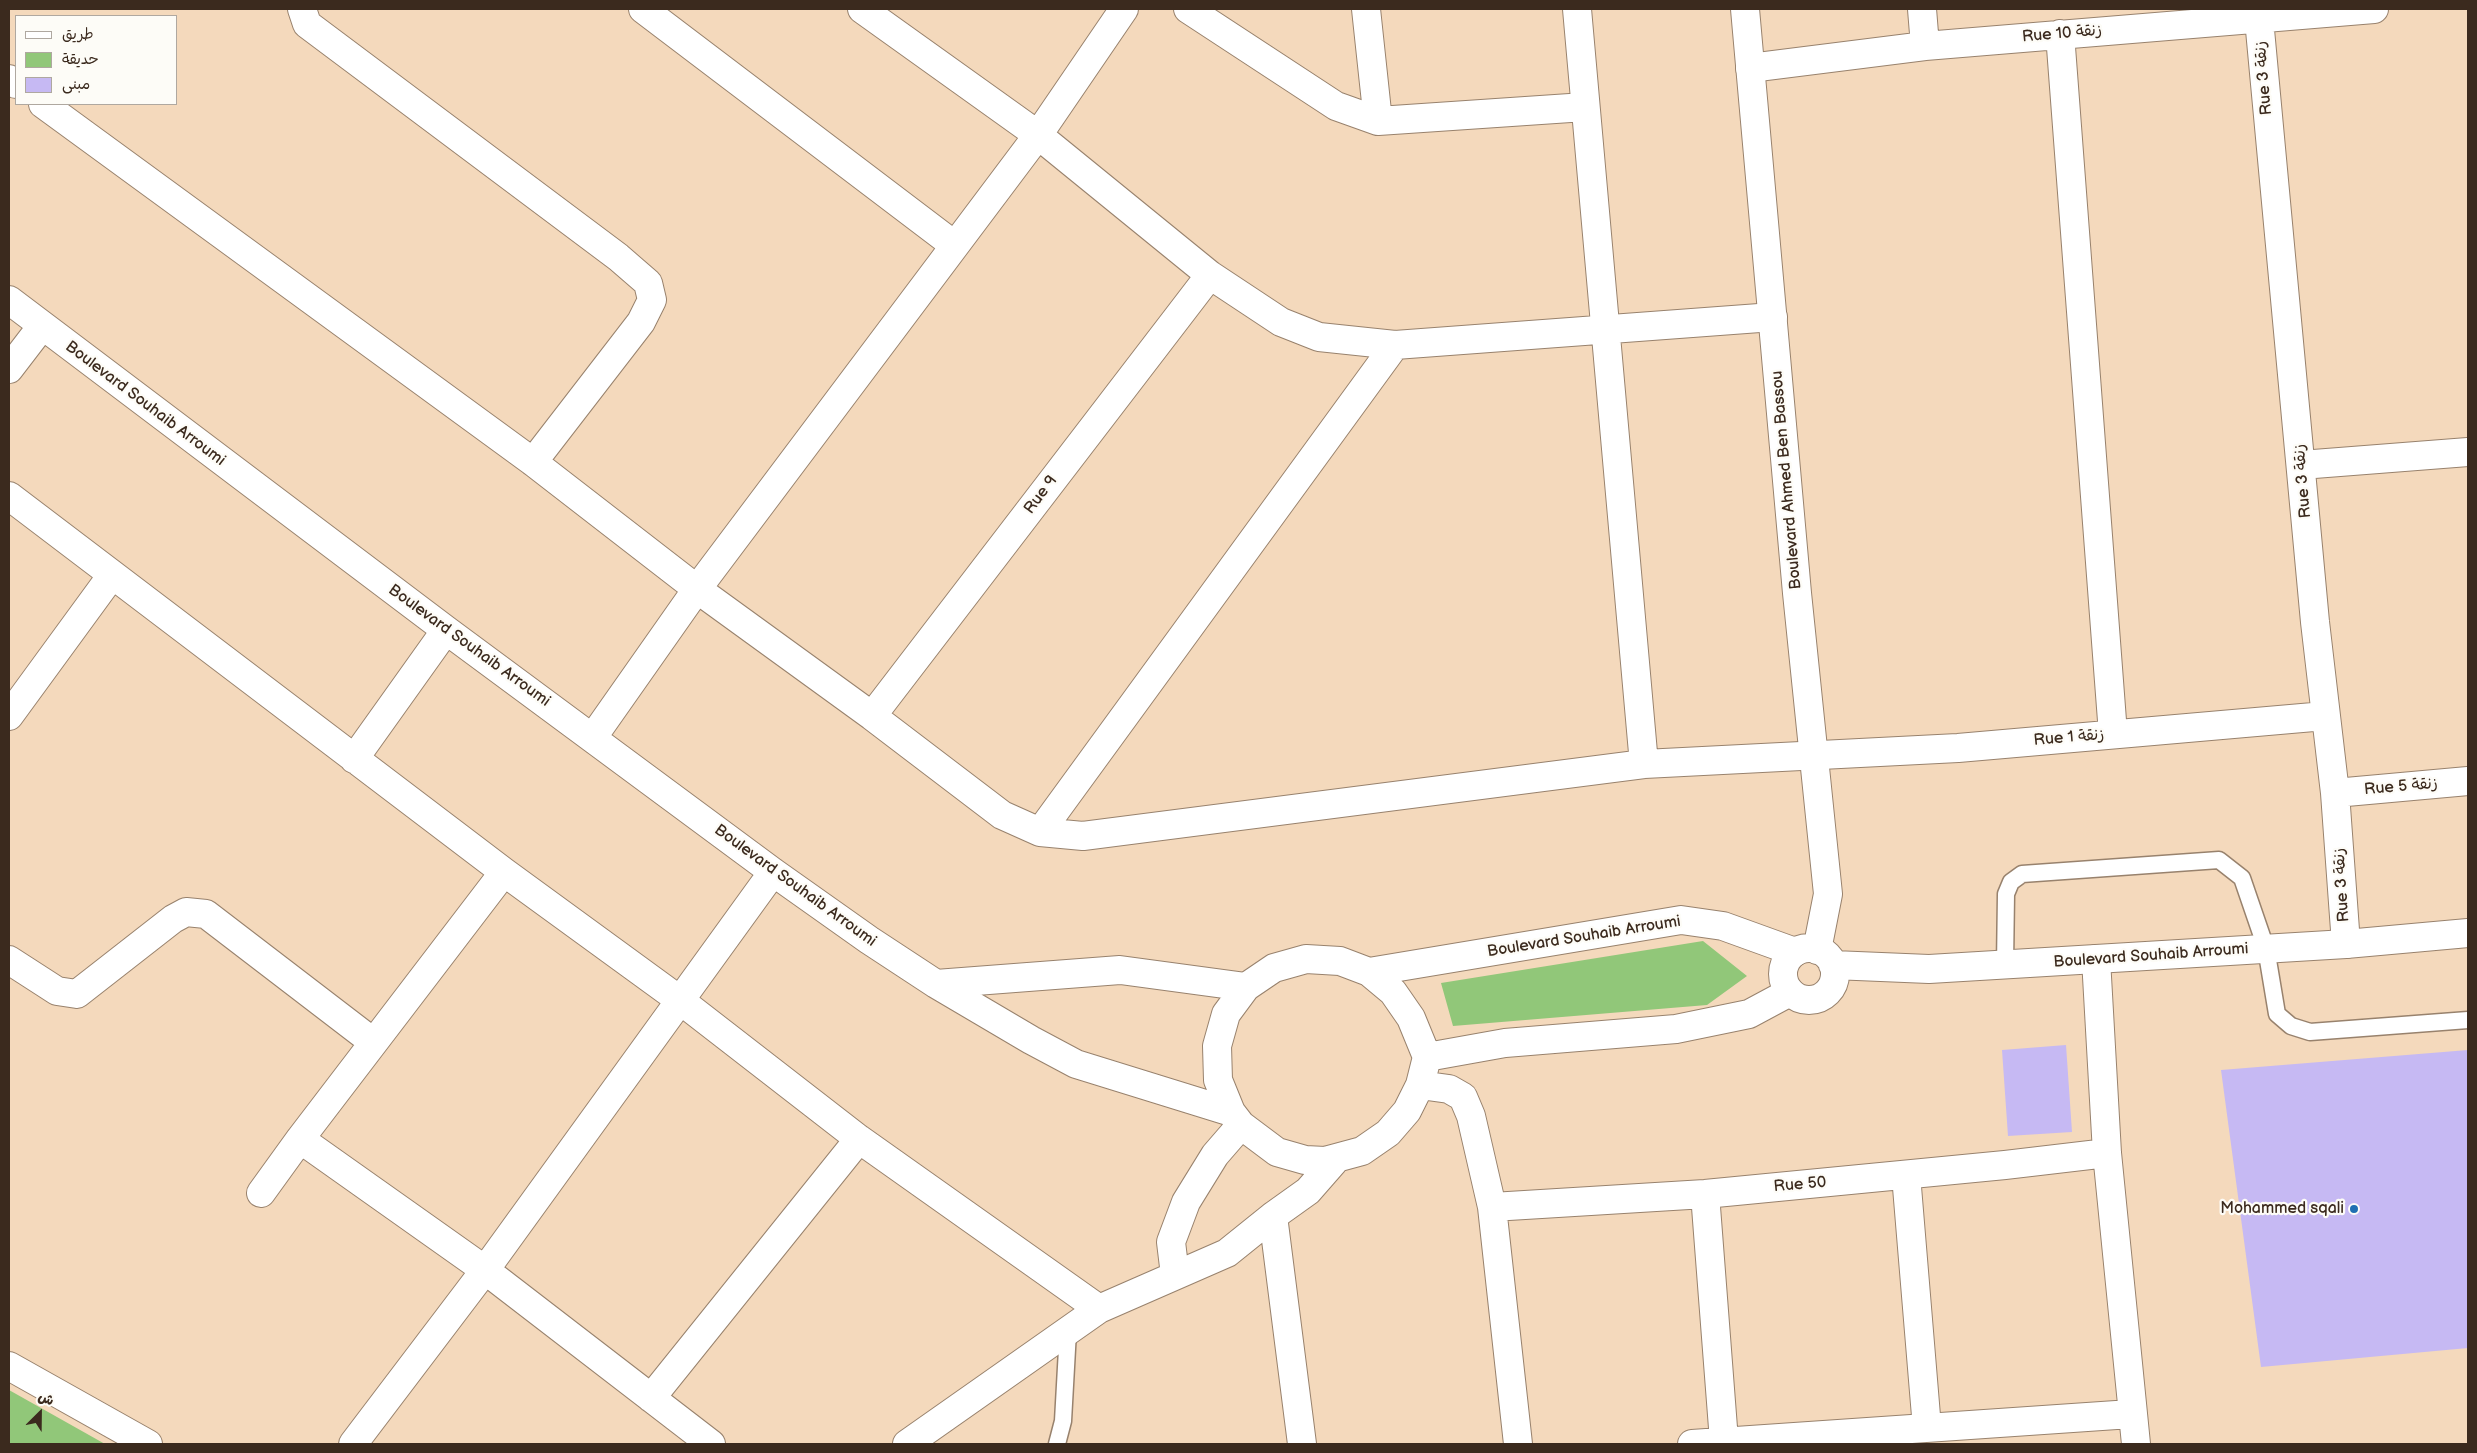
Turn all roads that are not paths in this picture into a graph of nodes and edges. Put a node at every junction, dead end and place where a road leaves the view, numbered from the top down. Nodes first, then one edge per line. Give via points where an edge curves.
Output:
1 (302, 9) edge
2 (643, 9) edge
3 (862, 9) edge
4 (1124, 9) edge
5 (1188, 9) edge
6 (1366, 9) edge
7 (1577, 9) edge
8 (1745, 9) edge
9 (1922, 9) edge
10 (2374, 9) edge
11 (2259, 19) junction
12 (2060, 34) junction
13 (1925, 46) junction
14 (1750, 68) junction
15 (44, 105) edge
16 (1585, 107) junction
17 (1378, 121) junction
18 (1038, 135) junction
19 (954, 245) junction
20 (1210, 275) junction
21 (9, 300) edge
22 (1773, 317) junction
23 (42, 326) junction
24 (1604, 328) junction
25 (1395, 345) junction
26 (9, 369) edge
27 (2468, 452) edge
28 (533, 462) junction
29 (2301, 465) junction
30 (9, 496) edge
31 (112, 575) junction
32 (697, 589) junction
33 (446, 630) junction
34 (9, 716) edge
35 (872, 716) junction
36 (2325, 716) junction
37 (2113, 734) junction
38 (593, 737) junction
39 (1813, 754) junction
40 (354, 759) junction
41 (1644, 764) junction
42 (2468, 781) edge
43 (2335, 793) junction
44 (1040, 832) junction
45 (504, 872) junction
46 (773, 872) junction
47 (2468, 933) edge
48 (2346, 944) junction
49 (2266, 948) junction
50 (1815, 955) junction
51 (2096, 959) junction
52 (9, 960) edge
53 (2005, 965) junction
54 (1369, 972) junction
55 (936, 984) junction
56 (1246, 987) junction
57 (1790, 992) junction
58 (681, 1001) junction
59 (2468, 1020) edge
60 (373, 1042) junction
61 (1427, 1058) junction
62 (1420, 1084) junction
63 (1236, 1118) junction
64 (300, 1139) junction
65 (859, 1139) junction
66 (2107, 1153) junction
67 (1336, 1159) junction
68 (1906, 1175) junction
69 (261, 1193) dead end
70 (1705, 1194) junction
71 (1492, 1207) junction
72 (1273, 1216) junction
73 (485, 1270) junction
74 (1175, 1274) junction
75 (1099, 1309) junction
76 (1068, 1331) junction
77 (9, 1366) edge
78 (652, 1398) junction
79 (2131, 1414) junction
80 (1927, 1428) junction
81 (1724, 1441) junction
82 (148, 1444) edge
83 (353, 1444) edge
84 (711, 1444) edge
85 (907, 1444) edge
86 (1057, 1444) edge
87 (1302, 1444) edge
88 (1518, 1444) edge
89 (1692, 1444) edge
90 (2136, 1444) edge

1 - 28 street via 307,24 648,282 652,300 641,322
2 - 19 street
3 - 18 street
4 - 18 street
5 - 17 street via 1336,106
6 - 17 street
7 - 16 street
8 - 14 street, Boulevard Ahmed Ben Bassou
9 - 13 street
10 - 11 street, Rue 10 زنقة
11 - 12 street, Rue 10 زنقة
11 - 29 street, Rue 3 زنقة
12 - 13 street, Rue 10 زنقة
12 - 37 street
13 - 14 street, Rue 10 زنقة
14 - 22 street, Boulevard Ahmed Ben Bassou
15 - 28 street, Rue 1 زنقة
16 - 17 street
16 - 24 street
18 - 19 street
18 - 20 street
19 - 32 street
20 - 25 street via 1280,322 1319,337
20 - 35 street, Rue 9
21 - 23 street, Boulevard Souhaib Arroumi
22 - 24 street
22 - 39 street, Boulevard Ahmed Ben Bassou
23 - 26 street
23 - 33 street, Boulevard Souhaib Arroumi
24 - 25 street
24 - 41 street
25 - 44 street
27 - 29 street
28 - 32 street, Rue 1 زنقة
29 - 36 street, Rue 3 زنقة
30 - 31 street
31 - 34 street
31 - 40 street
32 - 35 street, Rue 1 زنقة
32 - 38 street
33 - 38 street, Boulevard Souhaib Arroumi
33 - 40 street
35 - 44 street, Rue 1 زنقة via 1002,815
36 - 37 street, Rue 1 زنقة
36 - 43 street, Rue 3 زنقة
37 - 39 street, Rue 1 زنقة via 1958,748
38 - 46 street, Boulevard Souhaib Arroumi
39 - 41 street, Rue 1 زنقة
39 - 50 street, Boulevard Ahmed Ben Bassou via 1828,894
40 - 45 street
41 - 44 street, Rue 1 زنقة via 1083,836
42 - 43 street, Rue 5 زنقة
43 - 48 street, Rue 3 زنقة
45 - 58 street
45 - 60 street
46 - 55 street, Boulevard Souhaib Arroumi
46 - 58 street
47 - 48 street, Boulevard Souhaib Arroumi
48 - 49 street, Boulevard Souhaib Arroumi
49 - 51 street, Boulevard Souhaib Arroumi
49 - 53 lane via 2242,878 2219,860 2022,874 2011,882 2006,894
49 - 59 lane via 2277,1014 2291,1026 2310,1032
50 - 53 street, Boulevard Souhaib Arroumi via 1929,969
50 - 54 street, Boulevard Souhaib Arroumi via 1723,926 1681,920
50 - 57 street via 1784,966 1785,984
50 - 57 street via 1834,975 1827,993 1808,1000
51 - 53 street, Boulevard Souhaib Arroumi
51 - 66 street
52 - 60 street via 57,991 77,994 173,920 186,912 206,914
54 - 56 street via 1340,961 1306,959 1274,968
54 - 61 street via 1394,992 1410,1018
55 - 56 street via 1120,970
55 - 63 street, Boulevard Souhaib Arroumi via 1076,1064
56 - 63 street via 1226,1014 1217,1046 1218,1080
57 - 61 street via 1750,1014 1685,1027 1505,1043
58 - 65 street
58 - 73 street
60 - 64 street
61 - 62 street
62 - 67 street via 1407,1111 1388,1133 1362,1151
62 - 71 street via 1449,1089 1463,1097 1471,1116
63 - 67 street via 1277,1152 1305,1160
63 - 74 street via 1186,1202 1171,1242
64 - 69 street
64 - 73 street
65 - 75 street
65 - 78 street
66 - 68 street, Rue 50
66 - 79 street
67 - 72 street via 1308,1191
68 - 70 street, Rue 50
68 - 80 street
70 - 71 street, Rue 50
70 - 81 street
71 - 88 street
72 - 74 street via 1227,1252
72 - 87 street
73 - 78 street
73 - 83 street
74 - 75 street
75 - 76 street
76 - 85 street
76 - 86 lane via 1063,1421
77 - 82 street
78 - 84 street
79 - 80 street
79 - 90 street
80 - 81 street
81 - 89 street

